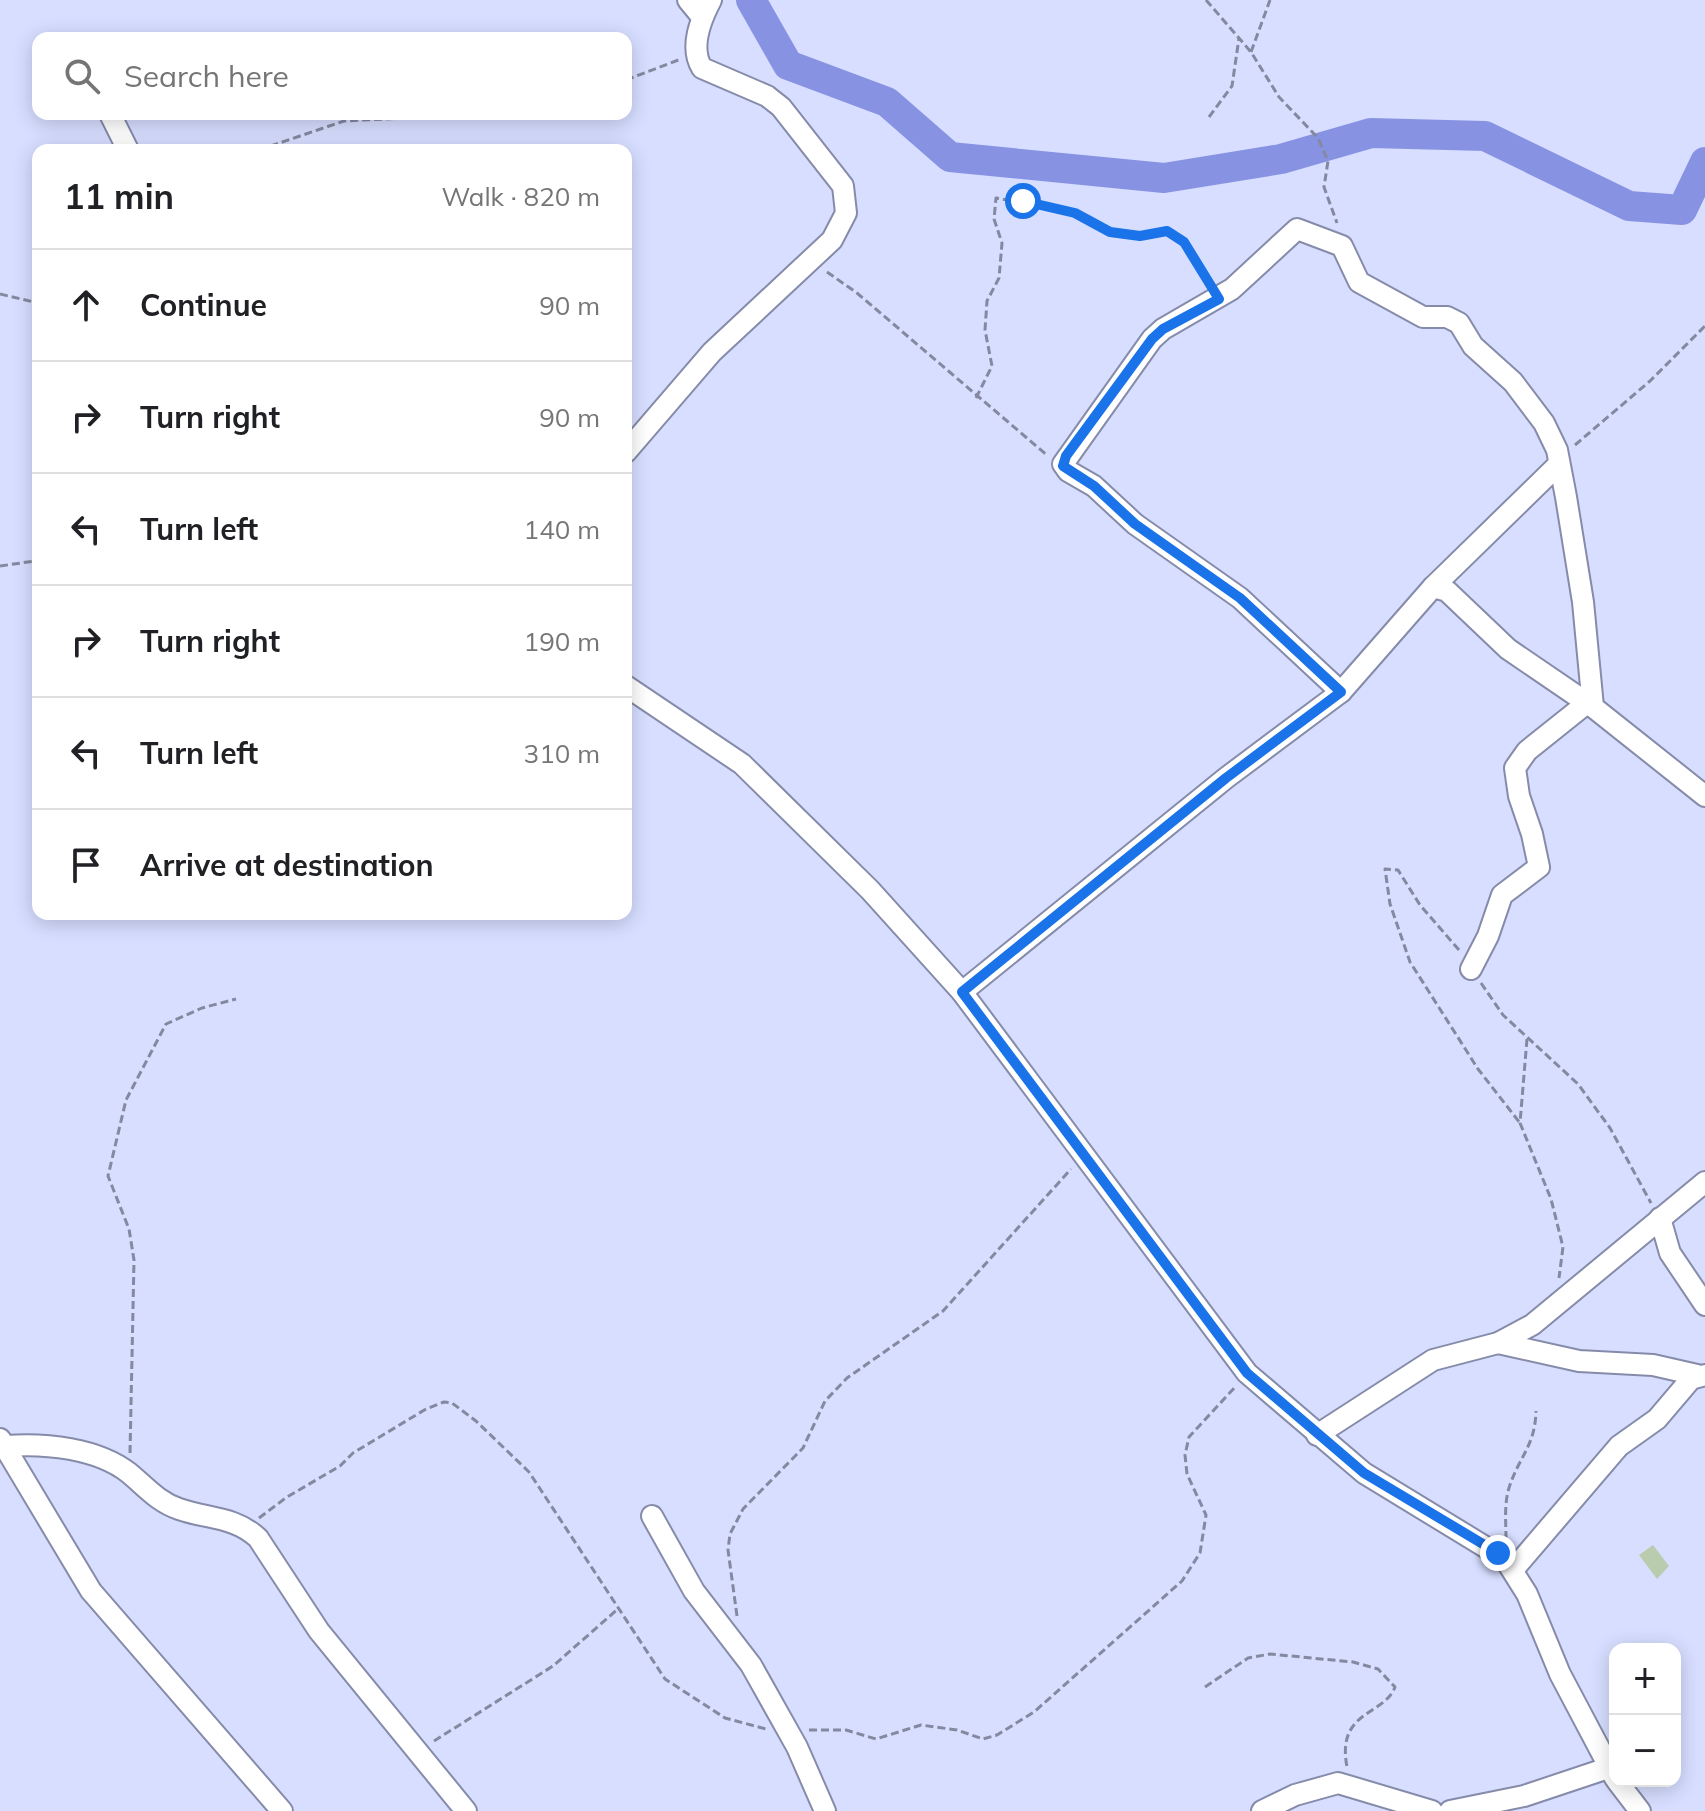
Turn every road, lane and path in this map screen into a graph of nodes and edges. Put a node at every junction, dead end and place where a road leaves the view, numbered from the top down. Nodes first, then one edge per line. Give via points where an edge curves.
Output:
1 (688, 0) edge
2 (1206, 0) edge
3 (1270, 0) edge
4 (707, 8) edge
5 (1239, 38) junction
6 (695, 52) junction
7 (1251, 52) junction
8 (632, 78) edge
9 (1209, 117) dead end
10 (113, 120) edge
11 (364, 120) edge
12 (125, 144) edge
13 (277, 144) edge
14 (1342, 246) junction
15 (811, 260) junction
16 (0, 294) edge
17 (1219, 299) junction
18 (32, 302) edge
19 (1705, 326) edge
20 (976, 398) junction
21 (632, 445) edge
22 (1056, 463) dead end
23 (1559, 464) junction
24 (32, 561) edge
25 (0, 566) edge
26 (1433, 587) junction
27 (632, 690) edge
28 (1341, 692) junction
29 (1590, 705) junction
30 (1705, 796) edge
31 (1471, 969) junction
32 (962, 992) junction
33 (236, 999) dead end
34 (1527, 1039) junction
35 (1520, 1123) junction
36 (1084, 1155) junction
37 (1705, 1182) edge
38 (1660, 1218) junction
39 (1558, 1305) junction
40 (1705, 1305) edge
41 (1498, 1343) junction
42 (1247, 1373) junction
43 (1701, 1375) edge
44 (1536, 1411) dead end
45 (1317, 1435) junction
46 (3, 1443) edge
47 (129, 1473) junction
48 (652, 1516) dead end
49 (247, 1528) junction
50 (1509, 1565) junction
51 (619, 1608) junction
52 (737, 1617) dead end
53 (1205, 1687) dead end
54 (788, 1731) junction
55 (417, 1751) junction
56 (1609, 1768) edge
57 (1609, 1777) edge
58 (1350, 1786) junction
59 (1621, 1787) edge
60 (282, 1811) edge
61 (466, 1811) edge
62 (825, 1811) edge
63 (1262, 1811) edge
64 (1432, 1811) edge
65 (1450, 1811) edge
66 (1640, 1811) edge

1 - 4 street
2 - 5 path
3 - 7 path
4 - 6 street
5 - 7 path
5 - 9 path via 1232,86
6 - 8 path
6 - 15 street via 702,68 781,107 843,186 846,213 840,228
7 - 14 path via 1279,97 1318,138 1328,161 1324,187
10 - 12 street
11 - 13 path via 344,121
14 - 17 street via 1294,230
14 - 23 street via 1359,282 1423,317 1459,323 1473,346 1533,406 1552,437
15 - 20 path via 857,293
15 - 21 street via 712,352
16 - 18 path
17 - 20 path via 1184,242 1167,231 1140,236 1110,232 1075,213 996,198 1000,272 985,317 992,366
17 - 28 street via 1152,339 1063,466 1240,598
19 - 23 path via 1650,381 1587,431
20 - 22 path
23 - 26 street
23 - 29 street via 1583,602
24 - 25 path
26 - 28 street
26 - 29 street via 1447,591 1508,649
27 - 32 street via 742,764 870,890
28 - 32 street
29 - 30 street
29 - 31 street via 1527,751 1515,768 1539,867 1502,895
31 - 34 path
31 - 35 path via 1398,870 1385,869 1390,904 1410,962 1478,1069
32 - 36 street
33 - 47 path via 166,1024 126,1100 112,1146 108,1176 129,1229 134,1260
34 - 35 path
34 - 38 path via 1568,1073 1594,1106
35 - 39 path via 1563,1247
36 - 42 street
36 - 52 path via 943,1311 847,1378 825,1401 803,1448 743,1509 728,1550
37 - 38 street
38 - 39 street
38 - 40 street via 1670,1253
39 - 41 street
41 - 43 street via 1579,1361 1653,1365
41 - 45 street via 1433,1360
42 - 45 street
42 - 54 path via 1189,1437 1187,1474 1206,1515 1200,1553 1182,1581 1034,1712 983,1739 921,1725 876,1739 846,1730
43 - 50 street via 1654,1423 1619,1446
44 - 50 path via 1535,1437 1508,1491
45 - 50 street via 1364,1473
46 - 47 street via 82,1453 109,1460
46 - 60 street via 91,1591
47 - 49 street via 160,1501
48 - 54 street via 694,1591 751,1665
49 - 51 path via 353,1453 426,1409 452,1403 529,1472
49 - 55 street via 319,1631
50 - 56 street
51 - 54 path via 665,1679 725,1718
51 - 55 path via 541,1674
53 - 58 path via 1259,1655 1332,1658 1378,1669 1395,1687 1358,1718 1346,1742
54 - 62 street
55 - 61 street
57 - 65 street
58 - 63 street via 1320,1787
58 - 64 street
59 - 66 street

